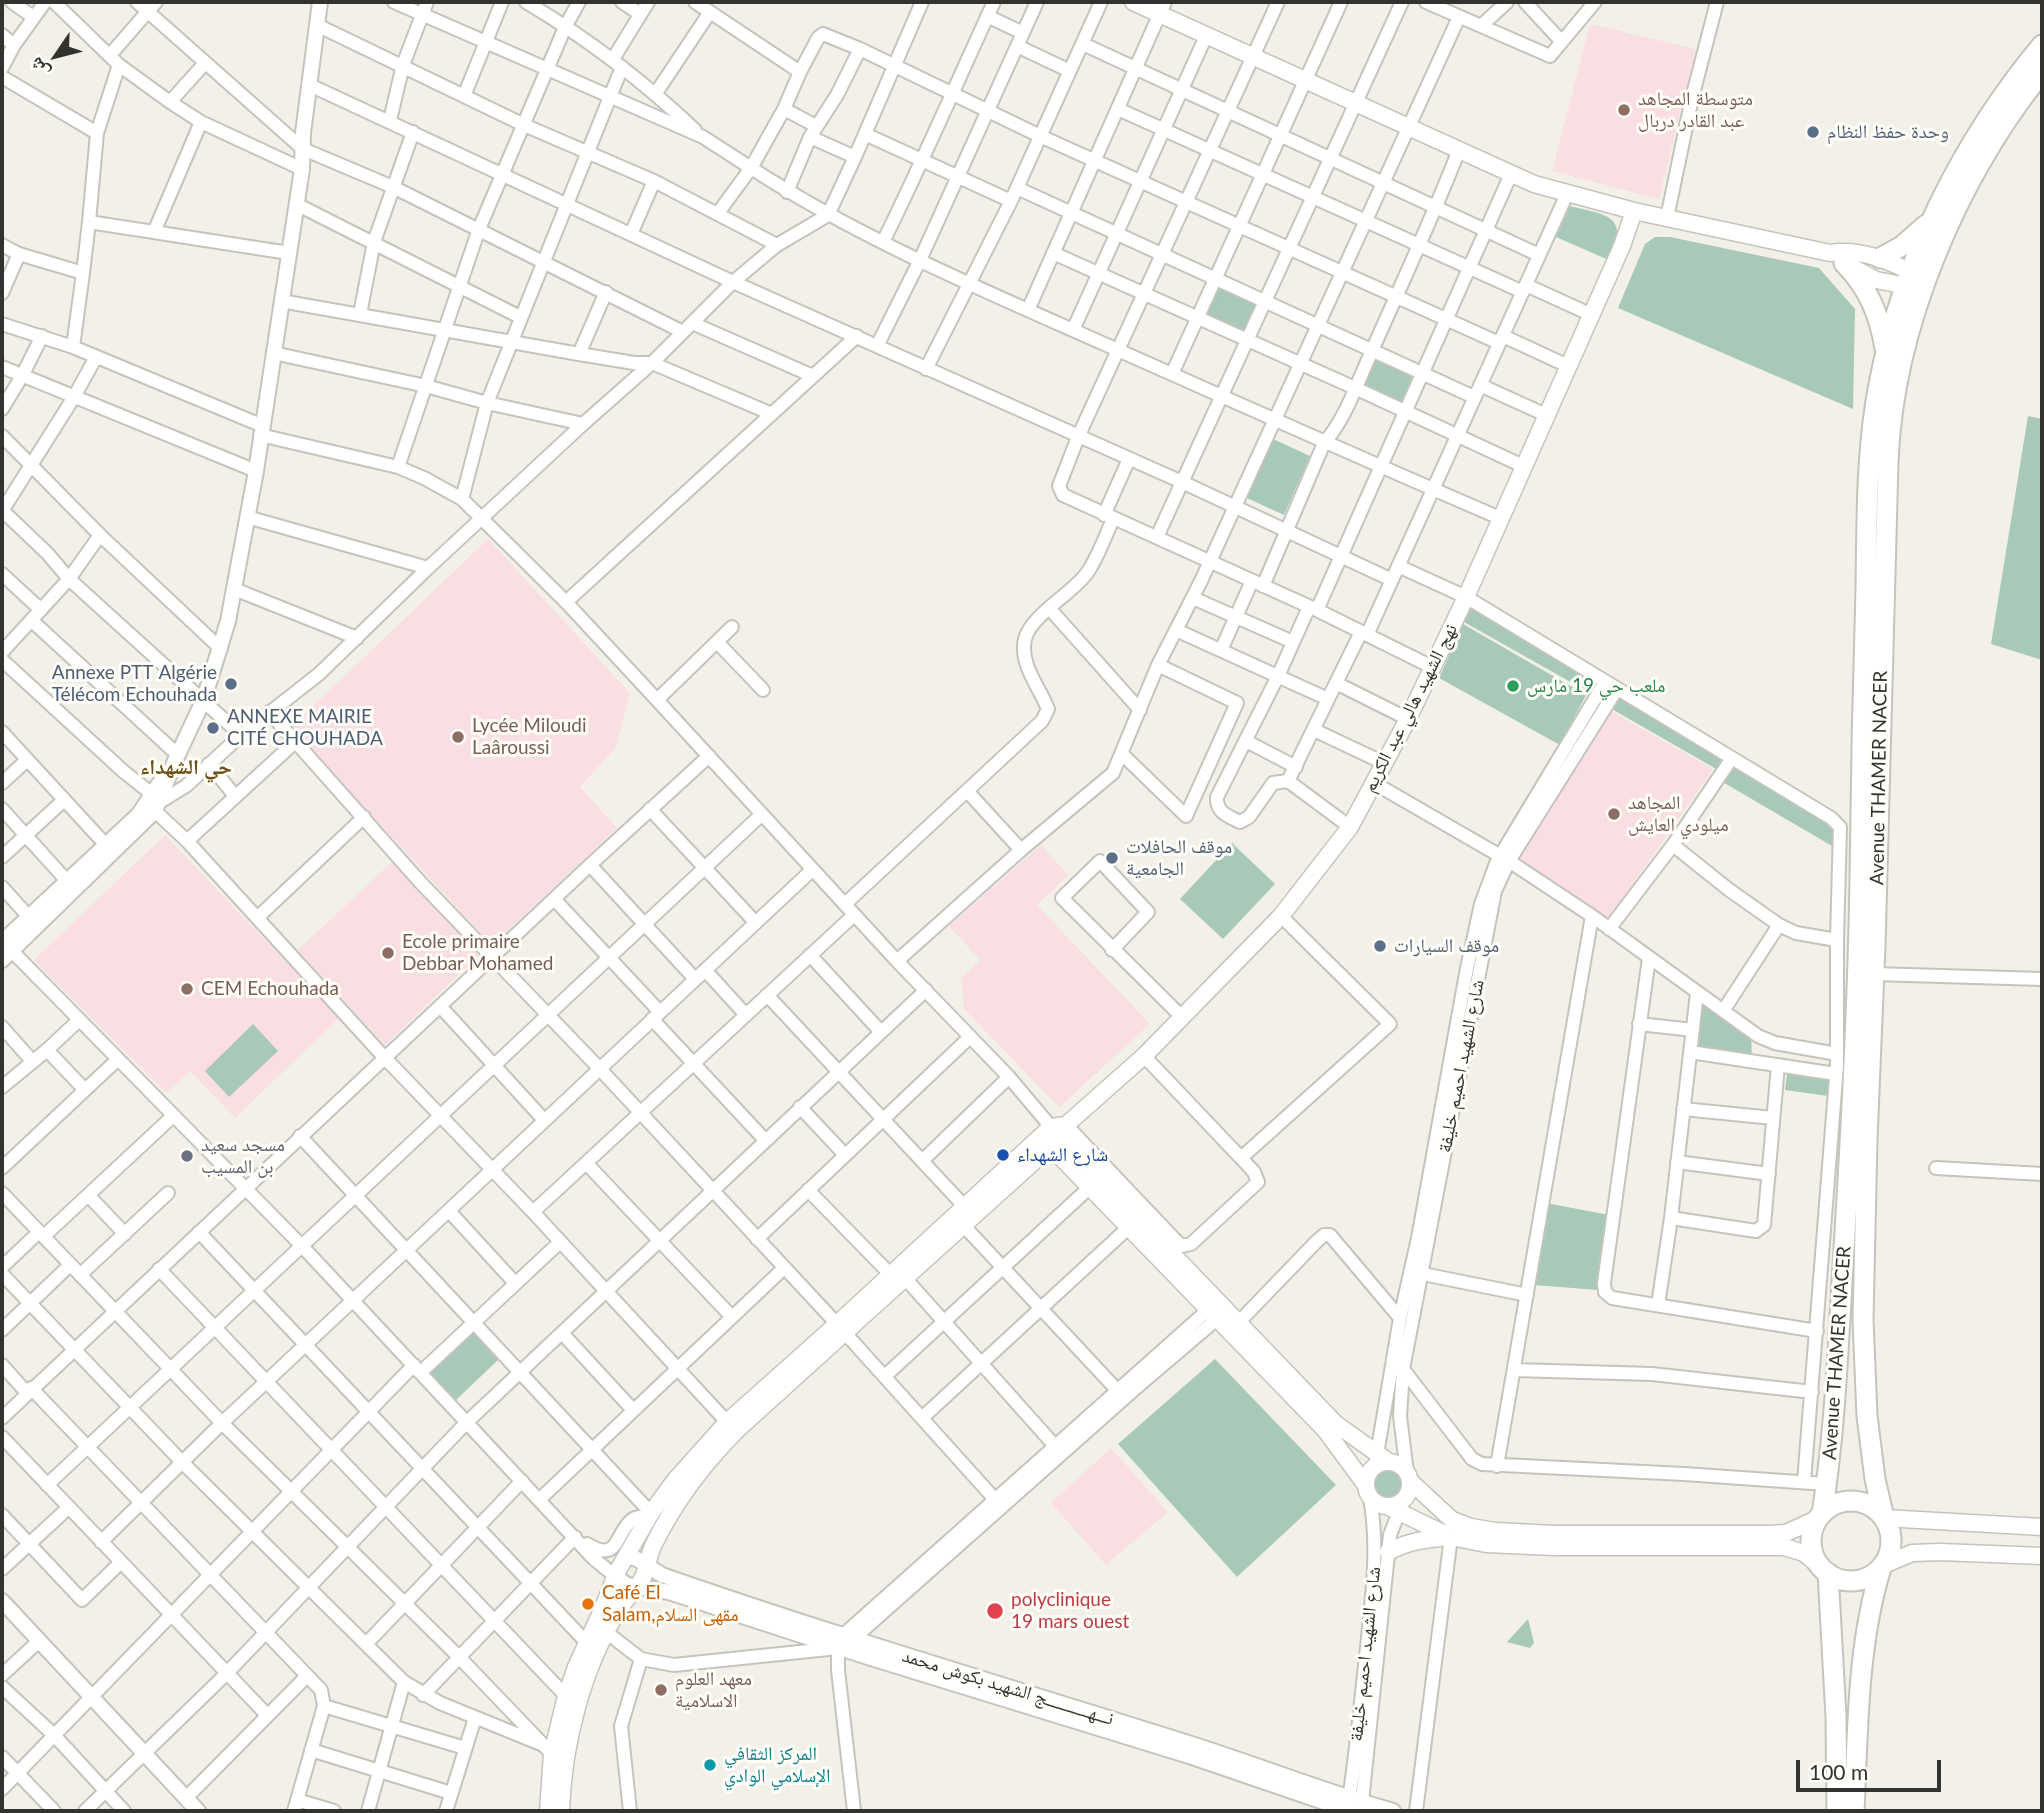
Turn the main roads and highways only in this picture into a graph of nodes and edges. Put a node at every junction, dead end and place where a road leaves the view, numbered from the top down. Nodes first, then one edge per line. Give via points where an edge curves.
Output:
1 (1133, 2) edge
2 (1162, 8) edge
3 (2042, 45) edge
4 (2042, 72) edge
5 (1634, 211) junction
6 (1932, 219) junction
7 (1837, 258) junction
8 (1880, 258) junction
9 (1917, 282) junction
10 (1886, 355) junction
11 (1051, 1131) junction
12 (898, 1277) junction
13 (842, 1329) junction
14 (1380, 1460) junction
15 (1409, 1477) junction
16 (1367, 1491) junction
17 (1397, 1506) junction
18 (1820, 1516) junction
19 (1884, 1518) junction
20 (2042, 1527) edge
21 (1451, 1536) junction
22 (1388, 1552) road end
23 (2042, 1556) edge
24 (1882, 1566) junction
25 (1826, 1572) junction
26 (548, 1811) edge
27 (561, 1811) edge
28 (1837, 1811) edge
29 (1854, 1811) edge

1 - 2 main road
2 - 5 main road via 1206,36 1511,174
3 - 6 highway via 1975,138
4 - 9 highway, Avenue THAMER NACER via 1968,184
5 - 7 main road
5 - 11 main road, نهج الشهيد هالي عبد الكريم via 1466,597 1350,827 1281,916 1183,1018 1144,1056
6 - 8 highway via 1902,246
6 - 9 highway
7 - 8 main road via 1846,252
7 - 9 main road via 1876,280
7 - 10 highway via 1858,277 1872,300
8 - 9 main road
9 - 10 highway, Avenue THAMER NACER
9 - 19 highway, Avenue THAMER NACER via 1889,436 1867,1139 1863,1352 1871,1447
10 - 18 highway, Avenue THAMER NACER via 1871,449 1859,945 1847,1209 1833,1435
11 - 12 main road via 965,1207
11 - 12 main road via 964,1226
11 - 14 main road via 1336,1424
11 - 16 main road via 1090,1188 1326,1431
12 - 13 main road
13 - 26 main road via 727,1422 693,1457 651,1514 615,1576 566,1696 549,1750
13 - 27 main road via 713,1455 668,1519 637,1586 607,1632 578,1704 563,1771
14 - 15 main road via 1400,1465
14 - 16 main road via 1366,1477
15 - 17 main road via 1410,1488
15 - 18 main road via 1452,1520 1495,1531 1768,1534 1786,1533
16 - 17 main road via 1378,1505
17 - 21 main road
18 - 19 highway via 1842,1502 1854,1501
18 - 25 highway via 1812,1545
19 - 20 main road
19 - 24 highway via 1891,1543
21 - 22 main road via 1402,1544
21 - 25 main road via 1486,1544 1556,1547 1784,1547 1804,1553
23 - 24 main road via 1912,1553
24 - 25 highway via 1872,1575 1850,1581
24 - 29 highway via 1872,1596 1861,1672
25 - 28 highway

